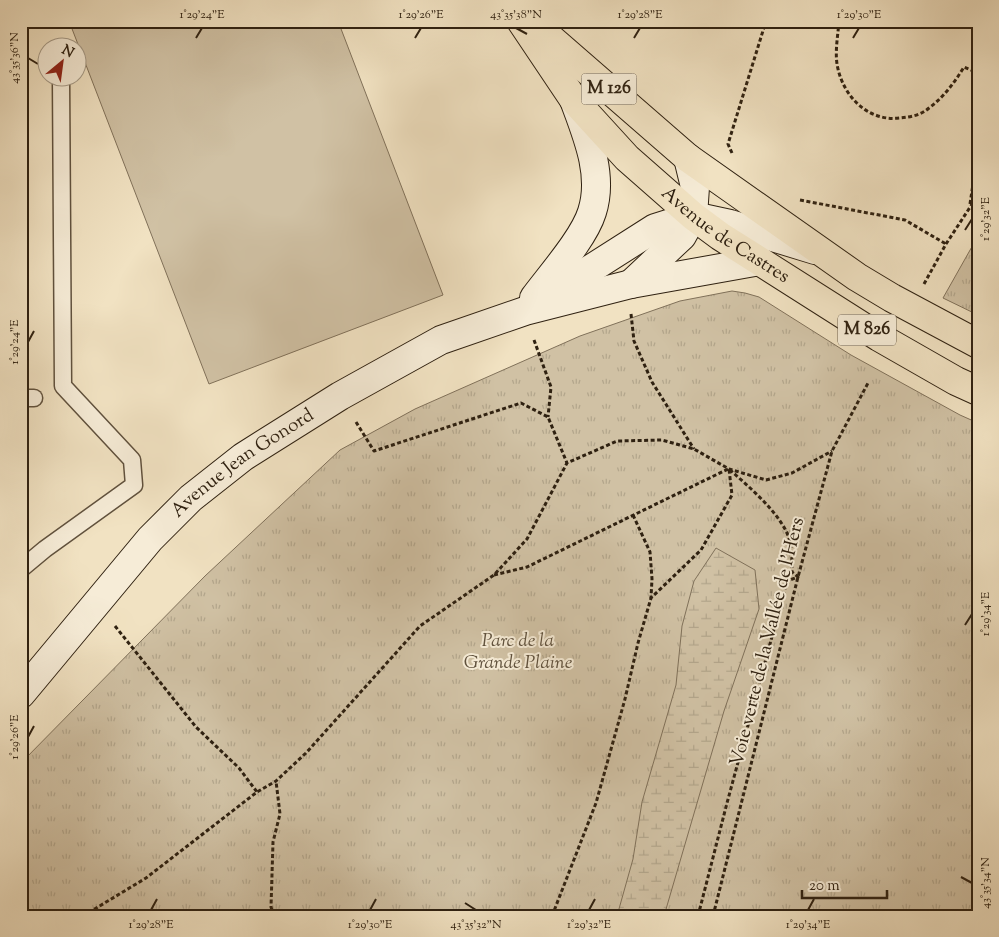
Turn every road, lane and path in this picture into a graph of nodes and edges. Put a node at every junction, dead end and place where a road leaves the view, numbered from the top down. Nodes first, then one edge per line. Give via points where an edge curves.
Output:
1 (522, 21) edge
2 (531, 21) edge
3 (766, 21) edge
4 (839, 21) edge
5 (978, 72) edge
6 (61, 88) edge
7 (574, 100) junction
8 (978, 151) edge
9 (688, 158) junction
10 (738, 158) dead end
11 (978, 194) edge
12 (799, 200) dead end
13 (970, 207) junction
14 (692, 216) junction
15 (946, 244) junction
16 (818, 251) junction
17 (760, 261) junction
18 (631, 284) junction
19 (923, 287) dead end
20 (524, 310) junction
21 (630, 312) dead end
22 (534, 340) dead end
23 (978, 344) edge
24 (868, 383) dead end
25 (978, 391) edge
26 (548, 417) junction
27 (356, 422) dead end
28 (694, 450) junction
29 (832, 451) junction
30 (567, 463) junction
31 (729, 469) junction
32 (633, 515) junction
33 (21, 569) edge
34 (494, 576) junction
35 (798, 577) junction
36 (651, 598) junction
37 (113, 624) dead end
38 (21, 694) edge
39 (276, 781) junction
40 (258, 792) junction
41 (21, 906) edge
42 (28, 916) edge
43 (83, 916) edge
44 (274, 916) edge
45 (552, 916) edge
46 (698, 916) edge
47 (713, 916) edge

1 - 7 main road, Avenue de Castres / M 126
2 - 9 main road, M 126
3 - 10 path via 728,144
4 - 5 path via 836,52 840,76 855,102 877,116 890,120 916,115 949,91 964,67
6 - 33 lane via 62,386 132,460 134,485
7 - 14 main road, Avenue de Castres / M 126 via 627,158
7 - 20 street via 590,145 595,172 592,212 581,233
8 - 13 path
9 - 14 street, Avenue Jean Gonord via 694,187
9 - 16 main road, M 126
11 - 13 path
12 - 15 path via 906,220
13 - 15 path
14 - 16 street
14 - 17 main road, Avenue de Castres / M 126
14 - 18 street, Avenue Jean Gonord via 682,236
14 - 20 street, Avenue Jean Gonord via 656,228
15 - 19 path
16 - 23 main road, M 826 via 892,298
17 - 18 street, Avenue Jean Gonord
17 - 25 main road, Avenue de Castres / M 826 via 879,337
18 - 20 street, Avenue Jean Gonord
20 - 38 street, Avenue Jean Gonord via 441,340 340,396 243,457 191,498 150,539
21 - 28 path via 634,341 652,382
22 - 26 path via 551,387
24 - 29 path, Voie verte de la Vallée de l'Hers
26 - 27 path via 521,403 374,451
26 - 30 path
28 - 30 path via 662,440 616,441
28 - 31 path
29 - 31 path via 792,473 766,480
29 - 35 path, Voie verte de la Vallée de l'Hers
30 - 34 path via 527,539
31 - 32 path
31 - 35 path via 764,501 786,530 792,552 792,572
31 - 36 path via 732,495 706,542
32 - 34 path via 528,567
32 - 36 path via 650,552
34 - 39 path via 420,626 306,753
35 - 46 path via 787,581
35 - 47 path, Voie verte de la Vallée de l'Hers
36 - 45 path via 596,802
37 - 40 path via 196,727 239,768
39 - 40 path
39 - 44 path via 280,814 273,842 271,907
40 - 43 path via 146,878
41 - 42 path

